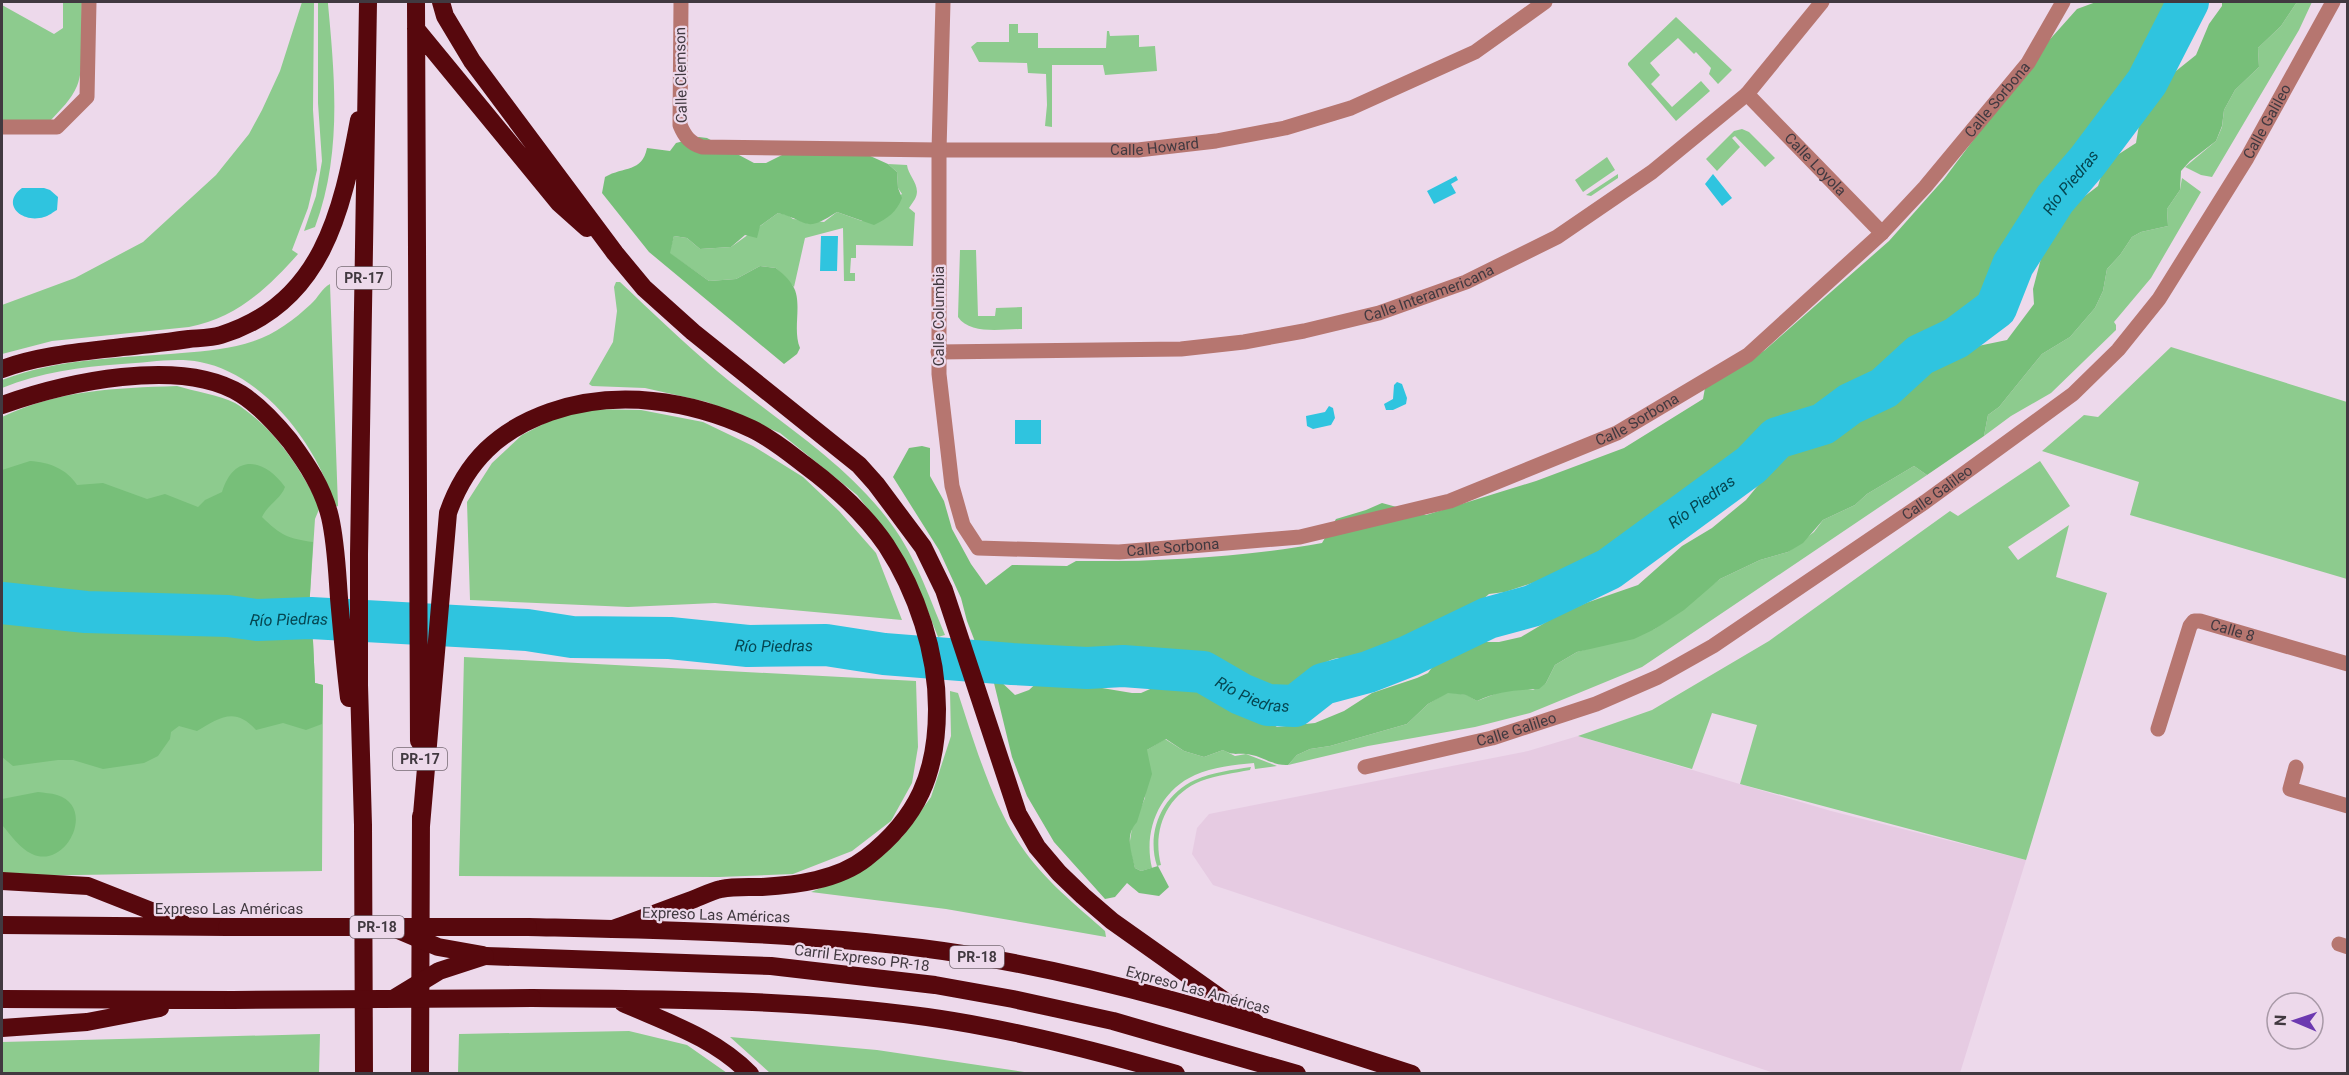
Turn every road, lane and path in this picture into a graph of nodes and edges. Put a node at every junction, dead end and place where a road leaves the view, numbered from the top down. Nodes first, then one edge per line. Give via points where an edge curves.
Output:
1 (89, 2) edge
2 (368, 2) edge
3 (416, 2) edge
4 (441, 2) edge
5 (681, 2) edge
6 (942, 2) edge
7 (1545, 2) edge
8 (1822, 2) edge
9 (2063, 2) edge
10 (2333, 2) edge
11 (416, 29) junction
12 (368, 68) junction
13 (1747, 94) junction
14 (2, 127) edge
15 (730, 147) joint
16 (939, 150) junction
17 (1882, 233) junction
18 (615, 253) junction
19 (938, 352) junction
20 (2, 369) edge
21 (2, 405) edge
22 (1054, 550) joint
23 (2348, 664) edge
24 (353, 684) junction
25 (427, 688) junction
26 (2158, 729) dead end
27 (1365, 767) dead end
28 (2296, 767) dead end
29 (2348, 806) edge
30 (2, 881) edge
31 (2, 925) edge
32 (192, 927) junction
33 (390, 927) junction
34 (613, 929) junction
35 (485, 956) junction
36 (2, 999) edge
37 (391, 999) junction
38 (614, 999) junction
39 (200, 1000) junction
40 (1256, 1023) junction
41 (2, 1028) edge
42 (363, 1074) edge
43 (420, 1074) edge
44 (750, 1074) edge
45 (1176, 1074) edge
46 (1297, 1074) edge
47 (1412, 1074) edge

1 - 14 street via 87,97 57,127
2 - 12 highway, PR-17
3 - 11 highway, PR-17
4 - 18 highway via 472,61
5 - 15 street, Calle Clemson via 680,125 693,144
6 - 16 street, Calle Columbia
7 - 16 street, Calle Howard via 1475,52 1351,108 1284,128 1138,150
8 - 13 street, Calle Interamericana
9 - 17 street, Calle Sorbona via 2028,63
10 - 27 street, Calle Galileo via 2247,158 2160,299 2118,350 2073,394 1925,502 1713,646 1658,677 1596,704 1492,738
11 - 18 highway via 559,203
11 - 25 highway, PR-17 via 418,555
12 - 20 highway via 346,179 326,244 309,275 273,310 251,324 219,336 62,354
12 - 24 highway, PR-17
13 - 17 street, Calle Loyola
13 - 19 street, Calle Interamericana via 1652,172 1557,237 1466,282 1379,313 1244,342 1181,349
15 - 16 street, Calle Howard
16 - 19 street, Calle Columbia
17 - 22 street, Calle Sorbona via 1748,355 1617,433 1450,501 1300,537 1119,552
18 - 40 highway via 644,288 693,332 859,465 923,547 944,590 1018,814 1037,847 1075,889 1112,921
19 - 22 street, Calle Columbia via 952,486 963,525 978,548
21 - 24 highway via 64,386 136,376 179,376 214,382 241,394 276,423 310,468 330,515
23 - 26 street, Calle 8 via 2194,621
24 - 42 highway, PR-17 via 363,825
25 - 34 highway via 448,513 454,495 481,456 505,433 563,407 620,399 655,401 694,409 753,429 850,501 887,546 912,595 935,669 934,759 924,787 899,828 864,860 842,872 806,882 723,888
25 - 43 highway, PR-17 via 421,826
28 - 29 street via 2290,789
30 - 32 highway via 88,886
31 - 32 highway, Expreso Las Américas / PR-18
32 - 33 highway, Expreso Las Américas / PR-18, bridge
33 - 34 highway, Expreso Las Américas / PR-18, bridge
33 - 35 highway, bridge via 438,947
34 - 40 highway, Expreso Las Américas / PR-18 via 786,935 921,948 1115,986
35 - 37 highway, bridge via 439,971
35 - 46 highway, Carril Expreso PR-18 via 771,966 935,985 1113,1021
36 - 39 highway
37 - 38 highway, bridge
37 - 39 highway, bridge
38 - 44 highway via 707,1040 733,1056
38 - 45 highway via 780,1004 927,1017 1006,1030
39 - 41 highway via 87,1022
40 - 47 highway, Expreso Las Américas / PR-18

